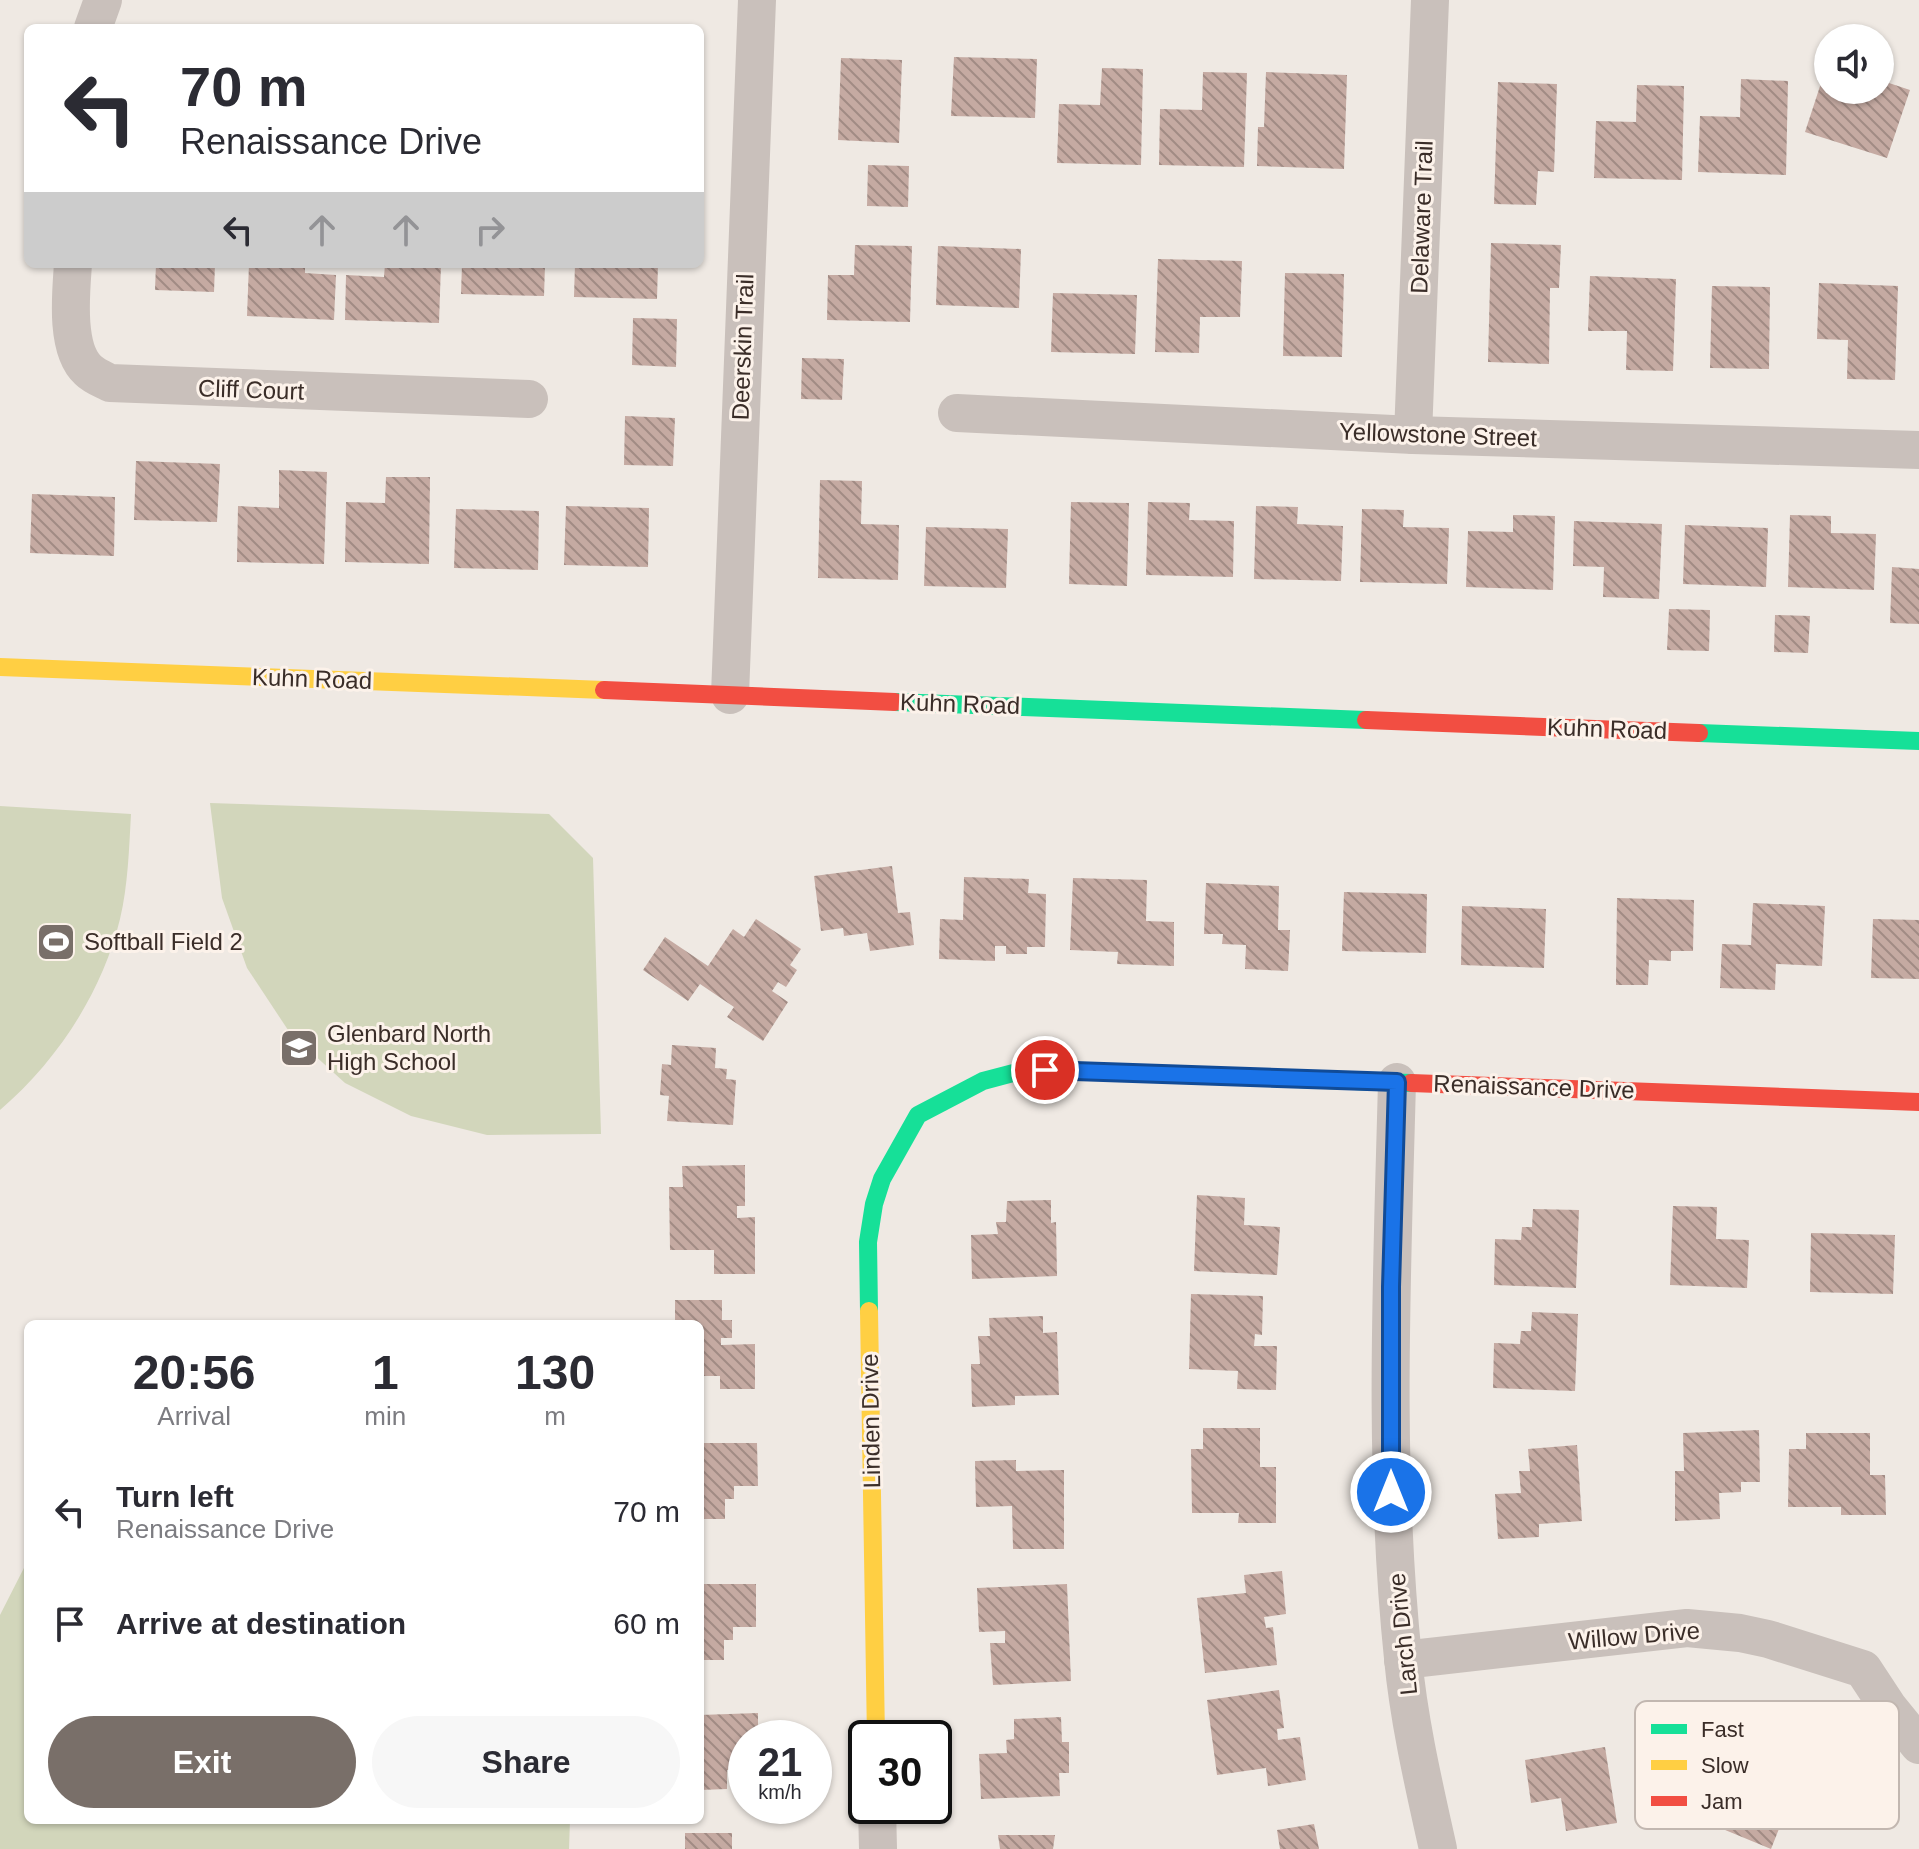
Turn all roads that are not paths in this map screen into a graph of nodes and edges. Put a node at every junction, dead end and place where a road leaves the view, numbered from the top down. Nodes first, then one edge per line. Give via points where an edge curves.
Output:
1 (103, 0) edge
2 (757, 0) edge
3 (1430, 0) edge
4 (94, 24) edge
5 (73, 268) edge
6 (529, 399) dead end
7 (957, 413) dead end
8 (1413, 435) junction
9 (1919, 450) edge
10 (0, 667) edge
11 (730, 695) junction
12 (1919, 741) edge
13 (1397, 1082) junction
14 (1919, 1102) edge
15 (918, 1115) joint
16 (1403, 1660) junction
17 (1884, 1701) edge
18 (876, 1720) edge
19 (1899, 1720) edge
20 (1919, 1745) edge
21 (877, 1824) edge
22 (878, 1849) edge
23 (1438, 1849) edge

1 - 4 street
2 - 11 street, Deerskin Trail
3 - 8 street, Delaware Trail
5 - 6 street, Cliff Court via 72,375 110,383
7 - 8 street, Yellowstone Street
8 - 9 street, Yellowstone Street
10 - 11 street, Kuhn Road
11 - 12 street, Kuhn Road
13 - 14 street, Renaissance Drive
13 - 15 street, Renaissance Drive via 1021,1071 983,1081
13 - 16 street, Larch Drive via 1391,1492
15 - 18 street, Linden Drive via 882,1179 868,1242
16 - 17 street, Willow Drive via 1687,1628 1740,1633 1863,1669
16 - 23 street, Larch Drive
19 - 20 street, Willow Drive
21 - 22 street

